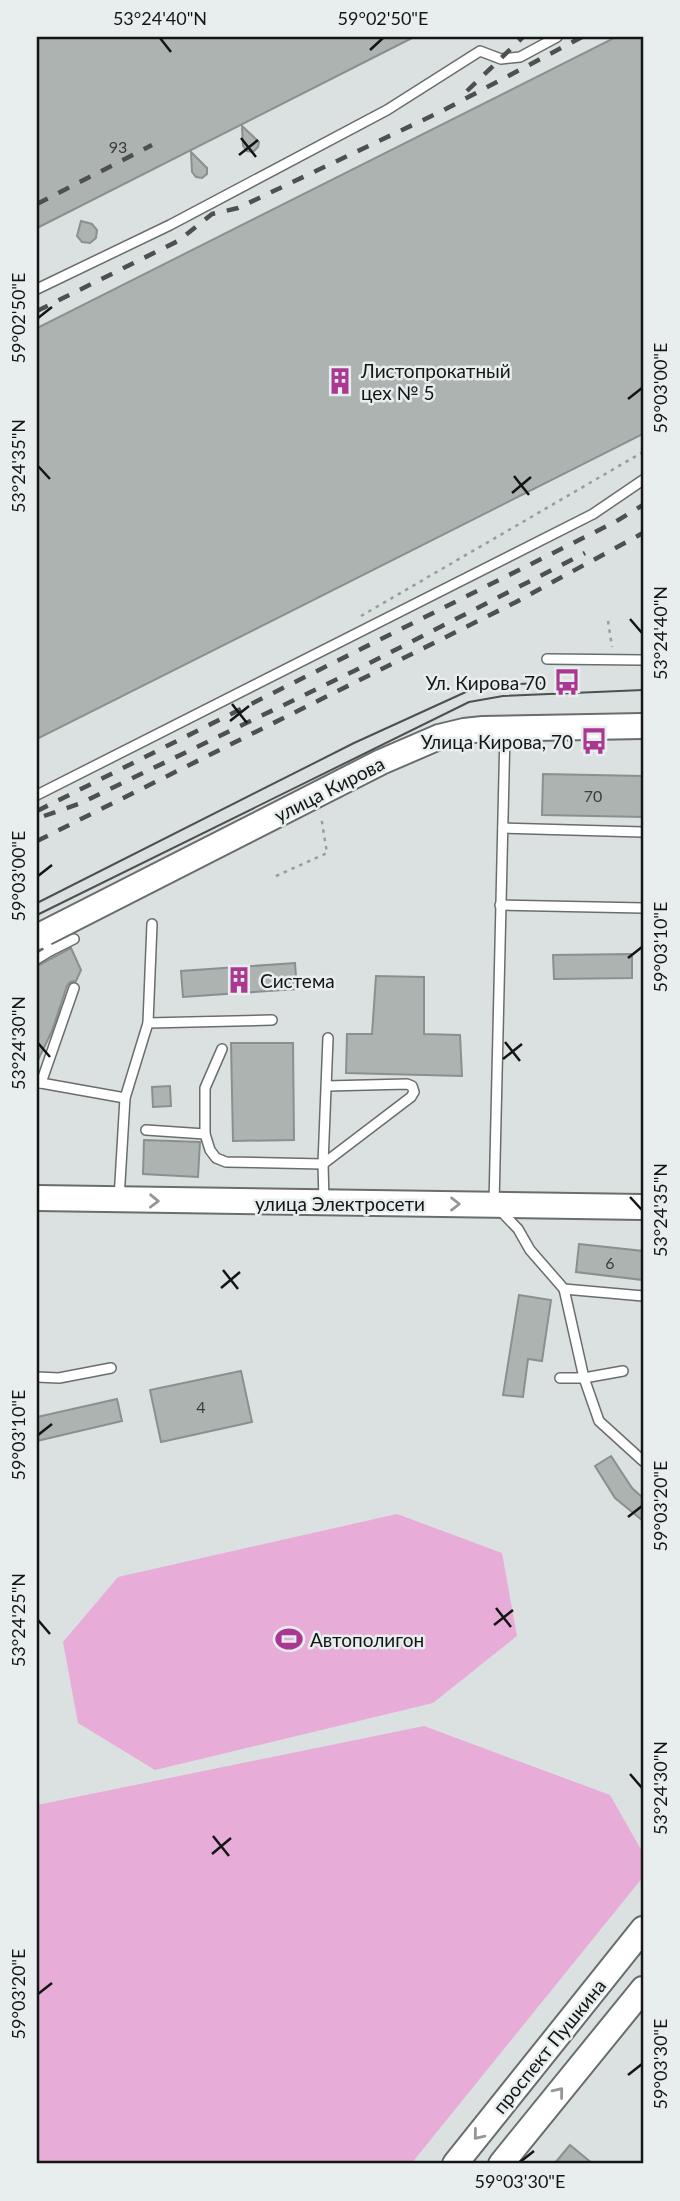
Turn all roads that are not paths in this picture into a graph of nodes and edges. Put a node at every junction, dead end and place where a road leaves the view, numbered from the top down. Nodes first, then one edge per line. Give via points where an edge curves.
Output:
1 (557, 37) edge
2 (37, 289) edge
3 (643, 480) edge
4 (547, 659) dead end
5 (643, 660) edge
6 (643, 726) edge
7 (505, 728) junction
8 (37, 795) edge
9 (503, 828) junction
10 (643, 832) edge
11 (500, 905) junction
12 (643, 908) edge
13 (152, 924) dead end
14 (74, 939) dead end
15 (41, 945) edge
16 (74, 988) dead end
17 (272, 1020) dead end
18 (148, 1023) junction
19 (328, 1038) dead end
20 (222, 1049) dead end
21 (39, 1083) edge
22 (327, 1086) junction
23 (125, 1098) junction
24 (146, 1130) dead end
25 (205, 1134) junction
26 (323, 1164) junction
27 (37, 1198) edge
28 (119, 1201) junction
29 (494, 1204) junction
30 (326, 1206) junction
31 (643, 1207) edge
32 (564, 1289) junction
33 (643, 1296) edge
34 (111, 1368) dead end
35 (623, 1371) dead end
36 (37, 1377) edge
37 (560, 1378) dead end
38 (584, 1378) junction
39 (643, 1461) edge
40 (643, 1929) edge
41 (643, 1989) edge
42 (455, 2164) edge
43 (501, 2164) edge

1 - 2 lane via 520,57 501,59 480,51 387,110 170,225
3 - 8 lane via 593,514
4 - 5 lane
6 - 7 main road, улица Кирова
7 - 9 lane
7 - 15 main road, улица Кирова via 439,737 407,750
9 - 10 lane
9 - 11 lane
11 - 12 lane
11 - 29 lane
13 - 18 lane
14 - 15 lane
16 - 21 lane
17 - 18 lane
18 - 23 lane
19 - 22 lane
20 - 25 lane via 205,1088
21 - 23 lane
22 - 26 lane
22 - 26 lane via 407,1084 414,1092
23 - 28 lane
24 - 25 lane
25 - 26 lane via 216,1158 226,1162
26 - 30 lane
27 - 28 main road, улица Электросети
28 -> 30 main road, улица Электросети
30 -> 29 main road, улица Электросети
29 - 31 main road, улица Электросети
29 - 32 lane
32 - 33 lane
32 - 38 lane
34 - 36 lane via 59,1378
35 - 38 lane
37 - 38 lane
38 - 39 lane via 598,1421
40 -> 42 main road, проспект Пушкина
43 -> 41 main road, проспект Пушкина

